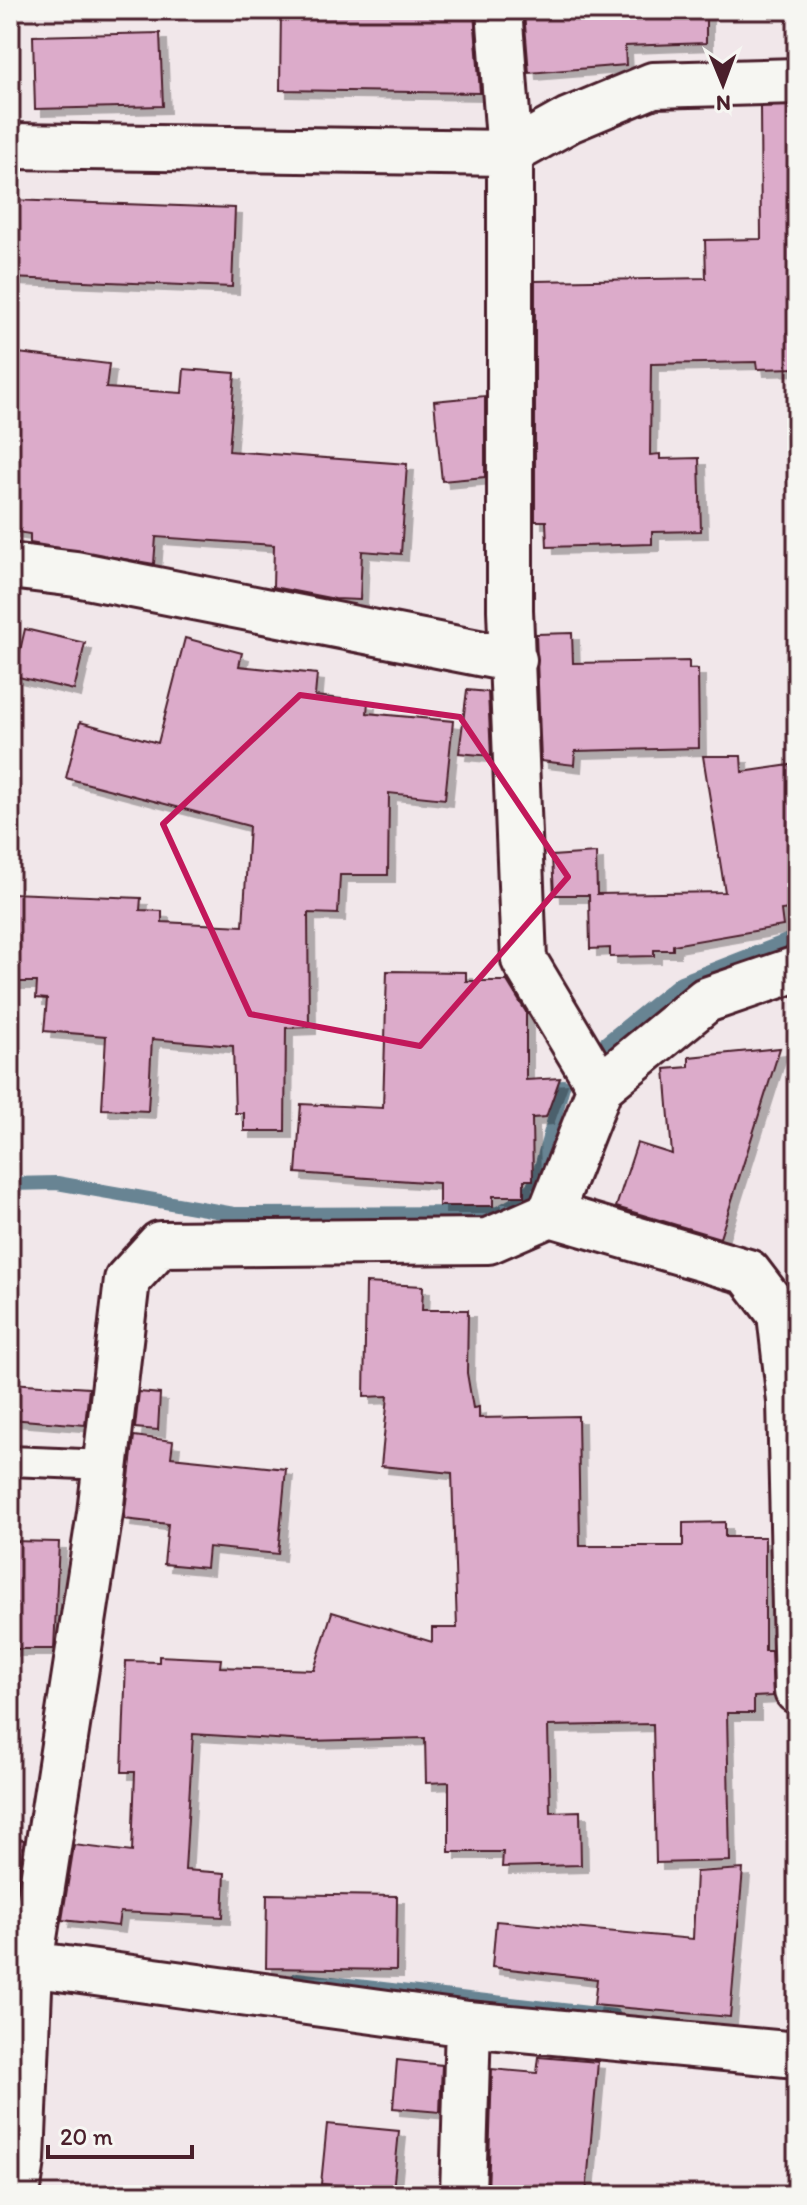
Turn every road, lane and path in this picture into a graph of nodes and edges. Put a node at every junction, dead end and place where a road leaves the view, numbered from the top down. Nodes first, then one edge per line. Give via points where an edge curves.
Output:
1 (499, 10) edge
2 (797, 81) edge
3 (10, 146) edge
4 (510, 153) junction
5 (10, 566) edge
6 (514, 660) junction
7 (797, 969) edge
8 (600, 1087) junction
9 (550, 1214) junction
10 (794, 1401) edge
11 (10, 1461) edge
12 (106, 1465) junction
13 (797, 1691) edge
14 (33, 1943) junction
15 (468, 2024) junction
16 (797, 2055) edge
17 (17, 2195) edge
18 (463, 2195) edge

1 - 4 street
2 - 4 street via 653,85 569,120
3 - 4 street
4 - 6 street
5 - 6 street via 76,574
6 - 8 street via 524,960
7 - 8 street via 706,1000
8 - 9 street
9 - 10 street via 748,1272 780,1314
9 - 12 street via 488,1241 160,1244 127,1280
10 - 13 street
11 - 12 lane
12 - 14 street
14 - 15 street
14 - 17 street
15 - 16 street
15 - 18 street

